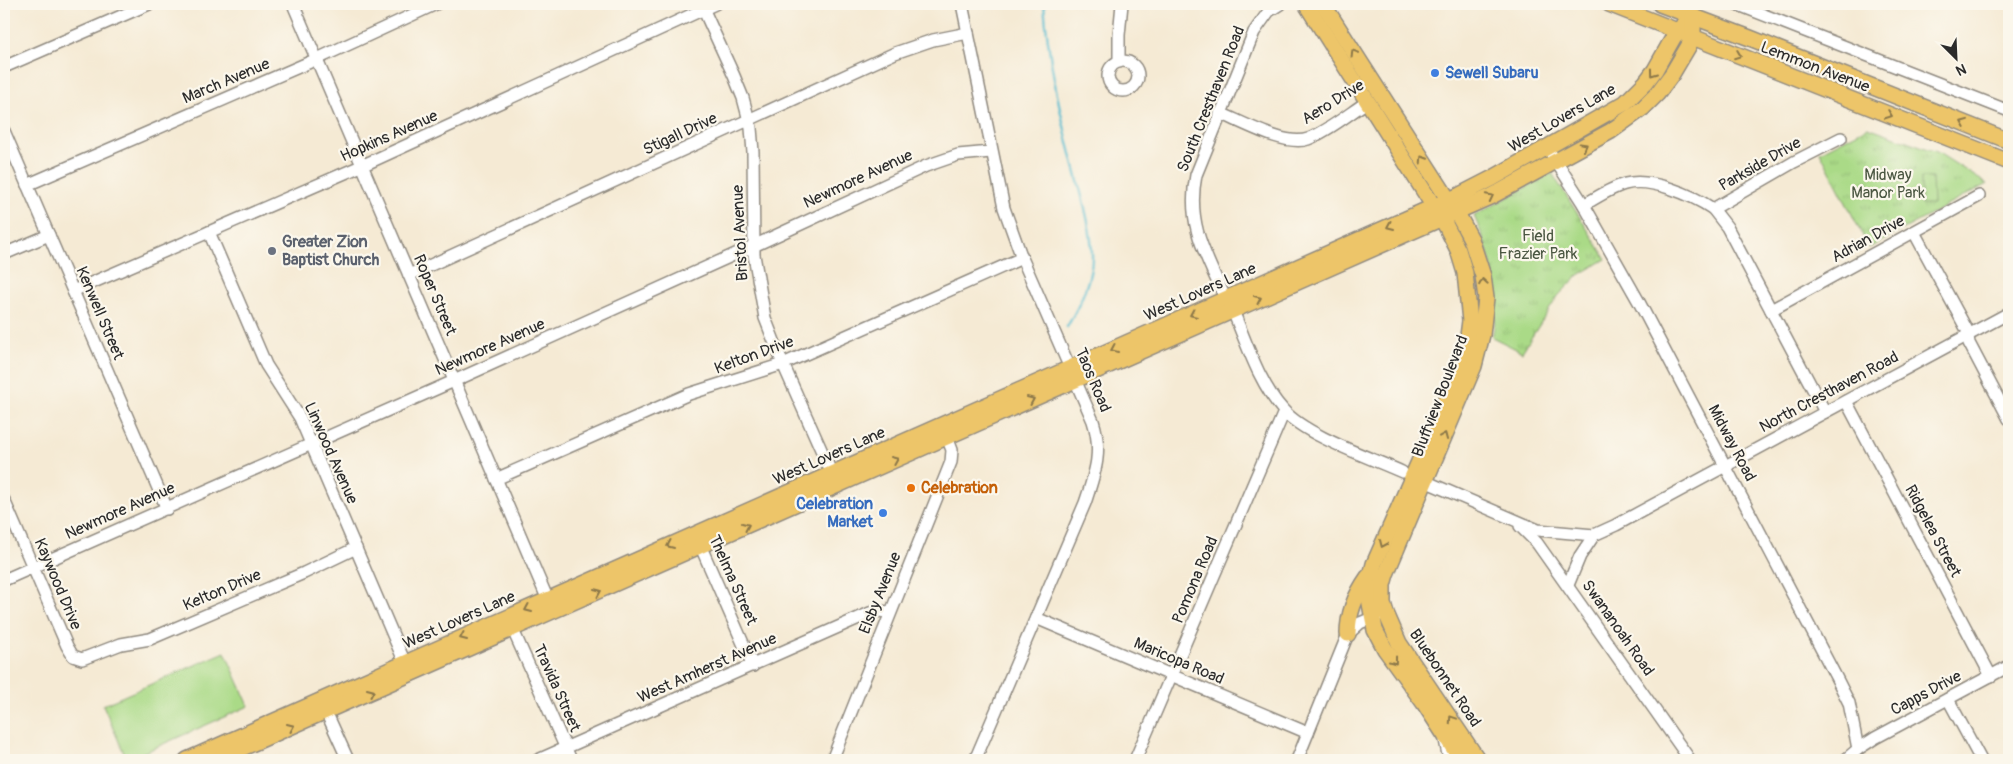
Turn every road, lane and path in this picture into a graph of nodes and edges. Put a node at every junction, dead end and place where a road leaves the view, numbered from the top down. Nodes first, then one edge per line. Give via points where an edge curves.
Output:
1 (149, 4) edge
2 (293, 4) edge
3 (436, 4) edge
4 (715, 4) edge
5 (962, 4) edge
6 (1122, 4) edge
7 (1280, 4) edge
8 (1306, 4) edge
9 (1323, 4) edge
10 (1609, 4) edge
11 (1660, 4) edge
12 (1736, 4) edge
13 (702, 6) edge
14 (1693, 17) junction
15 (1677, 30) junction
16 (968, 33) junction
17 (1692, 38) junction
18 (316, 59) junction
19 (1119, 62) dead end
20 (4, 67) edge
21 (1374, 98) junction
22 (2009, 111) edge
23 (1220, 113) junction
24 (749, 120) junction
25 (4, 131) edge
26 (1841, 138) dead end
27 (2009, 141) edge
28 (1546, 148) junction
29 (991, 152) junction
30 (1557, 160) junction
31 (2009, 162) edge
32 (362, 166) junction
33 (26, 185) junction
34 (1979, 196) dead end
35 (1584, 205) junction
36 (1453, 206) junction
37 (1713, 209) junction
38 (1438, 213) junction
39 (209, 232) junction
40 (1914, 232) junction
41 (49, 235) junction
42 (753, 246) junction
43 (4, 254) edge
44 (1022, 258) junction
45 (409, 275) junction
46 (73, 291) junction
47 (1229, 305) junction
48 (1771, 310) junction
49 (2009, 313) edge
50 (1968, 336) junction
51 (783, 364) junction
52 (1073, 374) junction
53 (454, 381) junction
54 (1846, 401) junction
55 (1284, 412) junction
56 (1825, 412) junction
57 (2009, 419) edge
58 (944, 431) junction
59 (312, 444) junction
60 (1726, 466) junction
61 (1414, 476) junction
62 (496, 479) junction
63 (834, 480) junction
64 (4, 500) edge
65 (166, 509) junction
66 (1513, 520) junction
67 (1594, 535) junction
68 (698, 540) junction
69 (356, 548) junction
70 (33, 567) junction
71 (1370, 574) junction
72 (4, 580) edge
73 (1568, 585) junction
74 (551, 606) junction
75 (890, 612) junction
76 (1379, 616) junction
77 (1036, 618) junction
78 (511, 624) junction
79 (1348, 634) junction
80 (98, 654) joint
81 (753, 666) junction
82 (2009, 666) edge
83 (408, 669) junction
84 (1171, 675) junction
85 (1991, 676) junction
86 (1948, 699) junction
87 (323, 706) junction
88 (1443, 731) junction
89 (261, 734) junction
90 (1308, 734) junction
91 (566, 748) junction
92 (1858, 749) junction
93 (186, 760) edge
94 (215, 760) edge
95 (348, 760) edge
96 (538, 760) edge
97 (571, 760) edge
98 (832, 760) edge
99 (975, 760) edge
100 (1135, 760) edge
101 (1297, 760) edge
102 (1449, 760) edge
103 (1461, 760) edge
104 (1478, 760) edge
105 (1690, 760) edge
106 (1845, 760) edge
107 (1981, 760) edge

1 - 20 street
2 - 18 street, Roper Street
3 - 18 street, March Avenue
4 - 13 street, Hopkins Avenue
5 - 16 street, Taos Road
6 - 19 street
7 - 23 street, South Cresthaven Road via 1269,11 1254,32
8 - 21 main road, Bluffview Boulevard
21 -> 9 main road, Bluffview Boulevard
10 - 15 main road, Lemmon Avenue
11 - 14 main road, Lemmon Avenue
12 - 22 street
13 - 24 street, Bristol Avenue via 734,76
13 - 32 street, Hopkins Avenue
14 - 15 main road, West Lovers Lane
14 - 17 main road, West Lovers Lane
27 -> 14 main road, Lemmon Avenue
15 - 17 main road, Lemmon Avenue
15 -> 28 main road, West Lovers Lane via 1655,70 1626,102
16 - 24 street, Stigall Drive via 902,50
16 - 29 street, Taos Road
30 -> 17 main road, West Lovers Lane via 1610,131 1643,108 1672,74
17 -> 31 main road, Lemmon Avenue
18 - 32 street, Roper Street
18 - 33 street, March Avenue
21 - 23 street, Aero Drive via 1317,134 1298,141 1285,139
36 -> 21 main road, Bluffview Boulevard
21 - 38 main road, Bluffview Boulevard
23 - 47 street, South Cresthaven Road via 1196,175 1192,211 1200,243
24 - 42 street, Bristol Avenue via 753,152
24 - 45 street, Stigall Drive
25 - 33 street, Kenwell Street
26 - 37 street, Parkside Drive
28 - 30 street, Midway Road
28 - 36 main road, West Lovers Lane via 1493,178
29 - 42 street, Newmore Avenue via 958,155 926,166
29 - 44 street, Taos Road via 1004,208
30 - 35 street, Midway Road
36 -> 30 main road, West Lovers Lane via 1492,196
32 - 39 street, Hopkins Avenue
32 - 45 street, Roper Street
33 - 41 street, Kenwell Street
34 - 40 street, Adrian Drive
35 - 37 street, Parkside Drive via 1616,187 1640,182 1687,195
35 - 60 street, Midway Road
36 - 38 main road, West Lovers Lane
61 -> 36 main road, Bluffview Boulevard via 1474,366 1485,318 1486,298 1479,259
37 - 48 street via 1727,227
38 - 47 main road, West Lovers Lane
38 - 61 main road, Bluffview Boulevard via 1458,250 1465,273 1470,321 1465,351
39 - 46 street, Hopkins Avenue
39 - 59 street, Linwood Avenue via 266,365 297,412
40 - 48 street, Adrian Drive
40 - 50 street
41 - 43 street
41 - 46 street, Kenwell Street
42 - 51 street, Bristol Avenue via 762,307
42 - 53 street, Newmore Avenue
44 - 51 street, Kelton Drive
44 - 52 street, Taos Road
45 - 53 street, Roper Street
46 - 65 street, Kenwell Street
47 - 52 main road, West Lovers Lane
47 - 55 street, North Cresthaven Road via 1269,390
48 - 56 street
49 - 50 street, North Cresthaven Road
50 - 54 street, North Cresthaven Road
50 - 57 street
51 - 62 street, Kelton Drive via 690,394
51 - 63 street, Bristol Avenue
52 - 58 main road, West Lovers Lane
52 - 77 street, Taos Road via 1097,434 1098,461 1085,503
53 - 59 street, Newmore Avenue
53 - 62 street, Roper Street
54 - 56 street, North Cresthaven Road
54 - 85 street, Ridgelea Street
55 - 61 street, North Cresthaven Road via 1312,432
55 - 84 street, Pomona Road
56 - 60 street, North Cresthaven Road
58 - 63 main road, West Lovers Lane
58 - 75 street, Elsby Avenue via 952,450 951,462
59 - 65 street, Newmore Avenue
59 - 69 street, Linwood Avenue
60 - 67 street, North Cresthaven Road
60 - 92 street, Midway Road via 1849,704
61 - 66 street, North Cresthaven Road
61 -> 71 main road, Bluffview Boulevard
61 - 76 main road, Bluffview Boulevard via 1383,586
62 - 74 street, Roper Street
63 - 68 main road, West Lovers Lane
64 - 70 street, Kaywood Drive
65 - 70 street, Newmore Avenue
66 - 67 street, North Cresthaven Road via 1547,531
66 - 73 street, Swananoah Road via 1537,543
67 - 73 street via 1580,556
68 - 74 main road, West Lovers Lane
68 - 81 street, Thelma Street
69 - 80 street, Kelton Drive via 150,639 121,644
69 - 83 street, Linwood Avenue
70 - 72 street, Newmore Avenue
70 - 80 street, Kaywood Drive via 71,653 82,659
71 - 76 main road, Bluffview Boulevard via 1369,598
71 - 79 main road via 1353,606
73 - 105 street, Swananoah Road
74 - 78 main road, West Lovers Lane
75 - 81 street, West Amherst Avenue via 870,613
75 - 98 street, Elsby Avenue
76 - 79 street via 1353,628
76 -> 88 main road, Bluebonnet Road via 1385,649
104 -> 76 main road, Bluebonnet Road
77 - 84 street, Maricopa Road
77 - 99 street, Taos Road
78 - 83 main road, West Lovers Lane
78 - 91 street, Travida Street
79 - 90 street
81 - 91 street, West Amherst Avenue
82 - 85 street, Capps Drive
83 - 87 main road, West Lovers Lane
84 - 90 street, Maricopa Road
84 - 100 street, Pomona Road
85 - 86 street, Capps Drive
86 - 92 street, Capps Drive
86 - 107 street
87 - 89 main road, West Lovers Lane
87 - 95 street
88 - 102 street
88 - 103 main road, Bluebonnet Road
89 - 93 main road, West Lovers Lane
89 - 94 main road, West Lovers Lane
90 - 101 street
91 - 96 street, West Amherst Avenue
91 - 97 street, Travida Street
92 - 106 street

